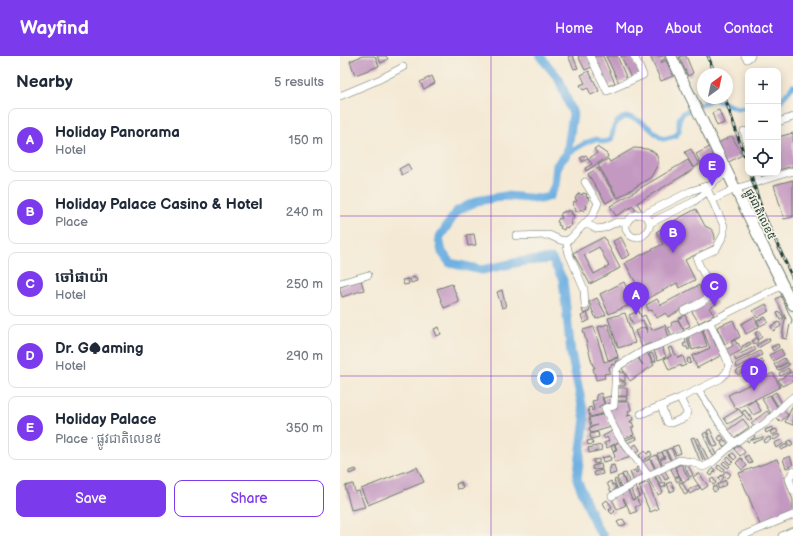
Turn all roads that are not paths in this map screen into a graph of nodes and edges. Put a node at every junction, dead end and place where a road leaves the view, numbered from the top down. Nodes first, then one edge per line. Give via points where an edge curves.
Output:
1 (590, 56) edge
2 (634, 56) edge
3 (671, 56) edge
4 (745, 56) edge
5 (751, 56) edge
6 (402, 67) dead end
7 (340, 96) edge
8 (793, 118) edge
9 (781, 121) edge
10 (793, 171) edge
11 (728, 174) junction
12 (757, 176) edge
13 (585, 182) dead end
14 (759, 182) junction
15 (735, 189) junction
16 (708, 190) junction
17 (712, 200) junction
18 (643, 215) junction
19 (627, 222) junction
20 (585, 223) junction
21 (650, 223) junction
22 (516, 236) dead end
23 (566, 241) junction
24 (368, 275) dead end
25 (340, 283) edge
26 (783, 285) junction
27 (792, 301) edge
28 (585, 306) dead end
29 (684, 311) dead end
30 (710, 322) junction
31 (698, 389) junction
32 (793, 397) edge
33 (680, 398) junction
34 (661, 406) junction
35 (641, 414) dead end
36 (734, 443) junction
37 (793, 471) edge
38 (648, 476) junction
39 (793, 490) edge
40 (612, 496) dead end
41 (793, 515) edge
42 (793, 531) edge
43 (742, 536) edge
44 (783, 536) edge

1 - 2 street via 607,91 643,75
3 - 11 highway, ផ្លូវជាតិលេខ៥
4 - 5 street via 747,59
6 - 7 street
8 - 9 street
10 - 14 street
11 - 15 highway, ផ្លូវជាតិលេខ៥
11 - 16 street via 717,179
12 - 14 street
13 - 20 street via 598,203 593,215
14 - 15 street
15 - 17 street
15 - 26 highway, ផ្លូវជាតិលេខ៥
16 - 17 street
16 - 18 street via 703,186
16 - 21 street via 693,202
17 - 29 street via 724,226 724,234 716,249 699,257 697,261 709,285 710,295
18 - 19 street via 634,215
18 - 21 street
19 - 20 street via 617,222 597,230
19 - 21 street via 628,233 637,237 647,231
20 - 23 street
22 - 23 street via 549,235
23 - 28 street via 584,289
24 - 25 street
26 - 27 highway, ផ្លូវជាតិលេខ៥
26 - 30 street
30 - 31 street via 728,366 720,379
30 - 38 street via 645,350 616,370 614,406 605,408 613,428
31 - 33 street
31 - 36 street
32 - 36 street via 764,424
33 - 34 street
33 - 34 street via 687,412 686,417 672,423 667,422
34 - 35 street
36 - 38 street via 713,462 703,467 680,460
37 - 39 street via 789,479
38 - 40 street
41 - 43 street
42 - 44 street

